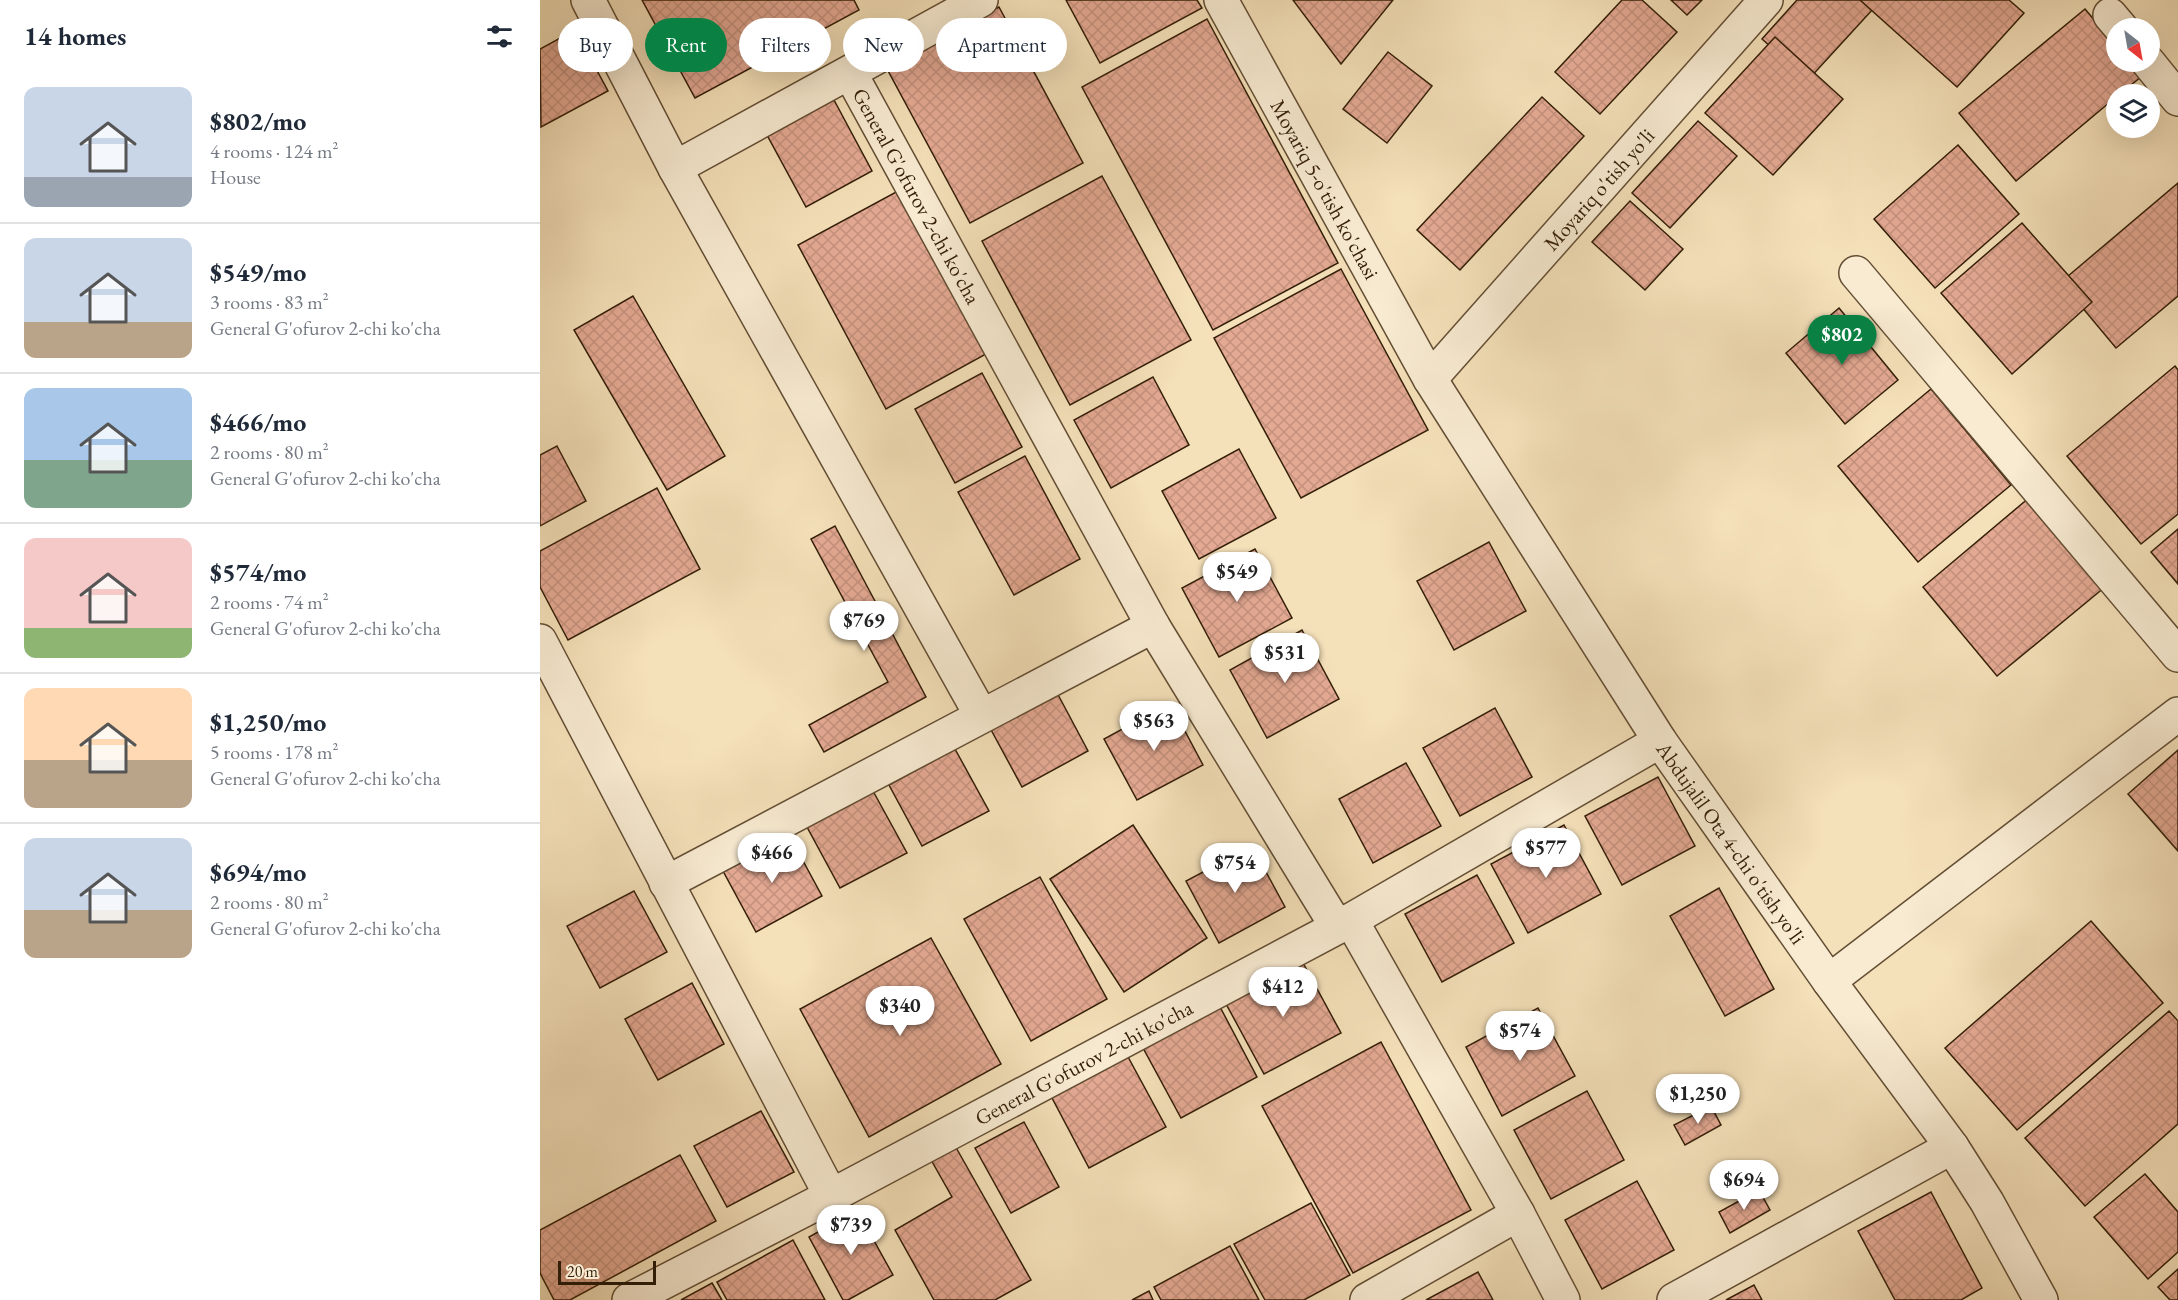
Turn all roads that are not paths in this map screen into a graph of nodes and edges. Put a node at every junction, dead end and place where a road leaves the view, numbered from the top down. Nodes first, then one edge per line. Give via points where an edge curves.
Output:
1 (588, 0) edge
2 (981, 0) edge
3 (1221, 0) edge
4 (1766, 0) edge
5 (2156, 72) edge
6 (850, 73) junction
7 (2178, 99) edge
8 (675, 168) junction
9 (1856, 273) dead end
10 (1430, 379) junction
11 (1153, 626) junction
12 (540, 640) edge
13 (2178, 655) edge
14 (2178, 714) edge
15 (981, 716) junction
16 (1660, 741) junction
17 (666, 883) junction
18 (1344, 924) junction
19 (1829, 981) junction
20 (1952, 1147) junction
21 (831, 1196) junction
22 (1518, 1214) junction
23 (629, 1300) edge
24 (1367, 1300) edge
25 (1563, 1300) edge
26 (1674, 1300) edge
27 (2041, 1300) edge

1 - 8 street
2 - 6 street
3 - 10 street, Moyariq 5-o'tish ko'chasi
4 - 10 street, Moyariq o'tish yo'li
5 - 7 street
6 - 8 street, General G'ofurov 2-chi ko'cha
6 - 11 street, General G'ofurov 2-chi ko'cha
8 - 15 street
9 - 13 street
10 - 16 street, Abdujalil Ota 4-chi o'tish yo'li
11 - 15 street
11 - 18 street, General G'ofurov 2-chi ko'cha
12 - 17 street
14 - 19 street
15 - 17 street
16 - 18 street, General G'ofurov 2-chi ko'cha
16 - 19 street, Abdujalil Ota 4-chi o'tish yo'li
17 - 21 street
18 - 21 street, General G'ofurov 2-chi ko'cha
18 - 22 street
19 - 20 street, Abdujalil Ota 4-chi o'tish yo'li
20 - 26 street
20 - 27 street, Abdujalil Ota 4-chi o'tish yo'li
21 - 23 street, General G'ofurov 2-chi ko'cha
22 - 24 street
22 - 25 street

